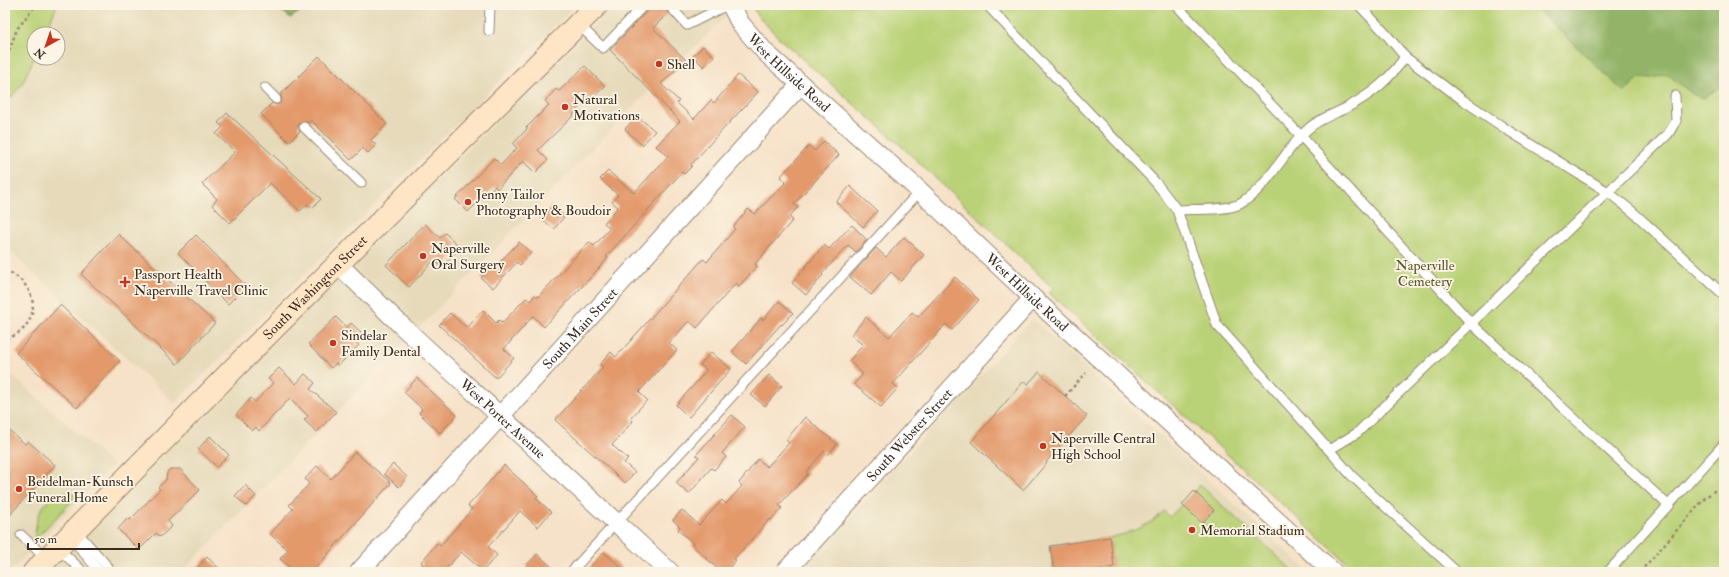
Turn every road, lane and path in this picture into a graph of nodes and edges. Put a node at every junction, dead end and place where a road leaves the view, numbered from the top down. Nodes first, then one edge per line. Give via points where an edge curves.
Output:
1 (36, 5) edge
2 (490, 5) edge
3 (597, 5) edge
4 (644, 5) edge
5 (669, 5) edge
6 (727, 5) edge
7 (731, 5) edge
8 (987, 5) edge
9 (1176, 5) edge
10 (1359, 5) edge
11 (578, 24) junction
12 (489, 31) dead end
13 (1405, 57) junction
14 (5, 62) edge
15 (801, 84) junction
16 (265, 88) dead end
17 (1675, 96) dead end
18 (276, 99) dead end
19 (304, 127) dead end
20 (1301, 136) junction
21 (361, 183) dead end
22 (920, 191) junction
23 (1608, 192) junction
24 (1177, 210) junction
25 (338, 264) junction
26 (5, 270) edge
27 (1724, 295) edge
28 (1033, 298) junction
29 (1472, 324) junction
30 (5, 338) edge
31 (1086, 373) dead end
32 (1065, 396) dead end
33 (500, 416) junction
34 (1724, 444) edge
35 (1329, 450) junction
36 (1724, 489) edge
37 (1722, 492) junction
38 (1724, 498) edge
39 (1669, 506) junction
40 (616, 523) junction
41 (21, 535) dead end
42 (57, 549) edge
43 (108, 567) dead end
44 (80, 572) edge
45 (100, 572) edge
46 (359, 572) edge
47 (571, 572) edge
48 (670, 572) edge
49 (785, 572) edge
50 (1333, 572) edge
51 (1456, 572) edge
52 (1608, 572) edge
53 (1640, 572) edge

1 - 14 path via 17,29
2 - 12 lane
3 - 11 main road, South Washington Street
4 - 11 lane via 603,48
5 - 6 lane via 687,25
7 - 15 street, West Hillside Road via 740,22 766,53
8 - 24 lane via 1157,184
9 - 20 lane
10 - 13 lane
11 - 25 main road, South Washington Street
13 - 20 lane via 1392,76 1377,88 1310,127
13 - 23 lane via 1509,131
15 - 22 street, West Hillside Road
15 - 33 street, South Main Street
16 - 18 lane
17 - 23 lane via 1676,121 1668,134
19 - 21 lane
20 - 24 lane via 1269,177 1239,204 1218,209
20 - 29 lane
22 - 28 street, West Hillside Road
22 - 40 lane
23 - 27 lane
23 - 29 lane
24 - 35 lane via 1217,326
25 - 33 street, West Porter Avenue
25 - 42 main road, South Washington Street
26 - 30 path via 14,274 23,283 34,304 33,313 24,328 18,334
28 - 49 street, South Webster Street
28 - 50 street, West Hillside Road
29 - 35 lane via 1357,433
29 - 39 lane
31 - 32 path
33 - 40 street, West Porter Avenue
33 - 46 street, South Main Street
34 - 39 lane
35 - 51 lane via 1352,476
36 - 37 path
37 - 38 path
37 - 53 path via 1714,491 1706,497
39 - 52 lane
40 - 47 lane
40 - 48 street, West Porter Avenue
41 - 42 lane
42 - 43 lane
42 - 44 lane via 80,569
42 - 45 lane

